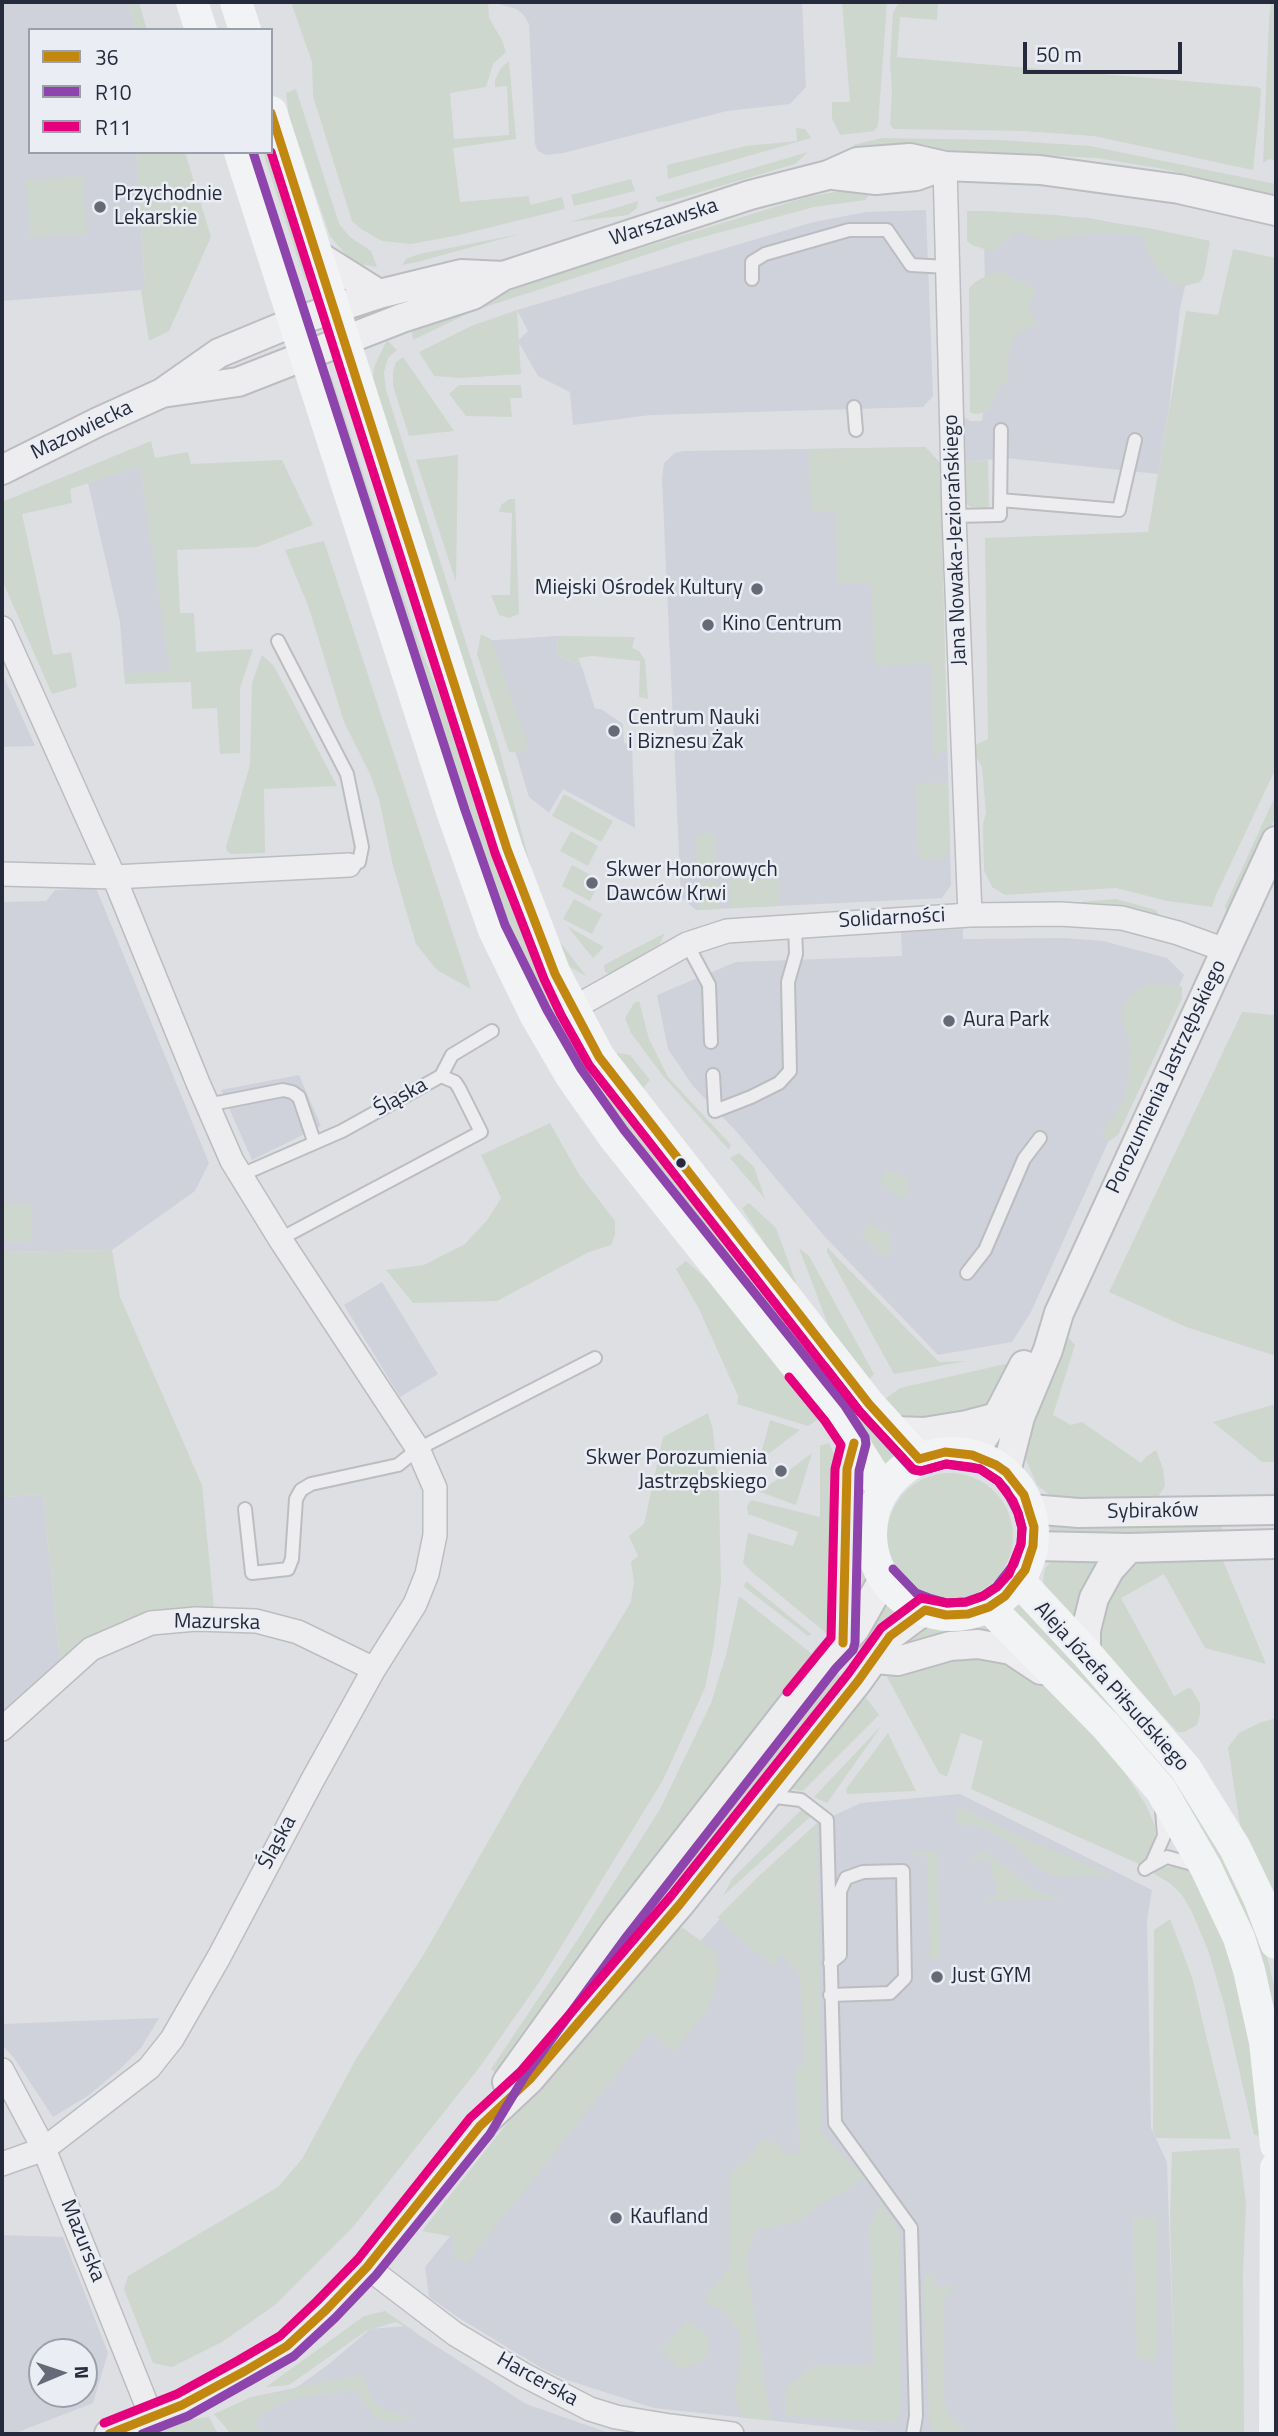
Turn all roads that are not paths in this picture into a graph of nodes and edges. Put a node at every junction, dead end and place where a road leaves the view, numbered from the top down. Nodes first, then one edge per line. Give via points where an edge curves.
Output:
1 (192, 2) edge
2 (236, 2) edge
3 (200, 28) edge
4 (243, 28) edge
5 (273, 118) edge
6 (241, 154) edge
7 (945, 166) junction
8 (1276, 211) edge
9 (317, 255) junction
10 (948, 267) junction
11 (503, 276) junction
12 (752, 279) dead end
13 (379, 294) junction
14 (335, 309) junction
15 (294, 322) junction
16 (345, 340) junction
17 (305, 355) junction
18 (265, 369) junction
19 (316, 392) junction
20 (162, 393) junction
21 (854, 407) dead end
22 (856, 430) dead end
23 (1002, 430) dead end
24 (1135, 440) dead end
25 (2, 470) edge
26 (1000, 500) junction
27 (954, 516) junction
28 (2, 628) edge
29 (278, 641) dead end
30 (1276, 841) edge
31 (349, 865) joint
32 (2, 874) edge
33 (114, 877) junction
34 (970, 915) junction
35 (795, 925) junction
36 (687, 944) junction
37 (1225, 950) junction
38 (572, 1009) junction
39 (492, 1031) dead end
40 (711, 1042) dead end
41 (713, 1074) dead end
42 (441, 1076) junction
43 (207, 1105) junction
44 (1040, 1138) dead end
45 (314, 1141) junction
46 (241, 1175) junction
47 (280, 1239) junction
48 (967, 1273) dead end
49 (1059, 1313) junction
50 (595, 1358) dead end
51 (997, 1417) junction
52 (894, 1432) junction
53 (854, 1443) junction
54 (418, 1449) junction
55 (972, 1455) junction
56 (919, 1459) junction
57 (1006, 1472) junction
58 (883, 1490) junction
59 (245, 1509) dead end
60 (1030, 1509) junction
61 (1276, 1510) edge
62 (1276, 1544) edge
63 (1033, 1546) junction
64 (1129, 1548) junction
65 (884, 1578) junction
66 (1019, 1581) junction
67 (989, 1607) junction
68 (925, 1610) junction
69 (843, 1643) junction
70 (1086, 1653) junction
71 (874, 1658) junction
72 (374, 1669) junction
73 (1085, 1704) junction
74 (2, 1729) edge
75 (1161, 1790) junction
76 (766, 1796) junction
77 (1206, 1868) junction
78 (1276, 1944) edge
79 (830, 1963) junction
80 (831, 1995) junction
81 (2, 2070) edge
82 (480, 2126) junction
83 (1276, 2145) edge
84 (44, 2149) junction
85 (2, 2164) edge
86 (1276, 2168) edge
87 (367, 2267) junction
88 (152, 2418) junction
89 (109, 2434) edge
90 (732, 2434) edge
91 (913, 2434) edge
92 (1275, 2434) edge

1 - 3 main road
2 - 4 main road
5 - 9 main road
6 - 15 main road
7 - 8 street, Warszawska via 1040,170 1133,181
7 - 10 street, Jana Nowaka-Jeziorańskiego
7 - 11 street, Warszawska via 916,176 876,180 828,175 750,195
9 - 13 street
9 - 14 main road
10 - 12 lane via 911,265 887,230 849,230 765,254 752,262
10 - 27 street, Jana Nowaka-Jeziorańskiego
11 - 13 street, Warszawska via 461,274
11 - 16 street, Warszawska via 473,295
13 - 14 street, Warszawska
14 - 15 street, Mazowiecka
14 - 16 main road
15 - 17 main road
15 - 20 street, Mazowiecka via 219,353
16 - 17 street, Warszawska
16 - 38 main road via 508,849
17 - 18 street, Mazowiecka
17 - 19 main road
18 - 19 street
18 - 20 street, Mazowiecka via 238,382
19 - 53 main road via 453,814 494,930 536,1016 614,1137
20 - 25 street, Mazowiecka
21 - 22 lane
23 - 26 lane
24 - 26 lane via 1119,510
26 - 27 lane via 1000,515
27 - 34 street, Jana Nowaka-Jeziorańskiego
28 - 33 street, Śląska
29 - 31 lane via 347,774 362,847 359,862
30 - 37 street, Porozumienia Jastrzębskiego
31 - 33 street
32 - 33 street
33 - 43 street, Śląska
34 - 35 street, Solidarności
34 - 37 street, Solidarności via 1122,918
35 - 36 street, Solidarności via 727,931
35 - 41 lane via 796,954 788,982 790,1071 761,1093 715,1111
36 - 38 street, Solidarności
36 - 40 lane via 709,985
37 - 49 street, Porozumienia Jastrzębskiego
38 - 52 main road via 599,1057
39 - 42 lane via 452,1055
42 - 45 lane, Śląska
42 - 47 lane, Śląska via 459,1087 481,1132
43 - 45 lane via 292,1092 299,1097
43 - 46 street, Śląska
44 - 48 lane via 1024,1159 985,1250
45 - 46 lane, Śląska
46 - 47 street, Śląska
47 - 54 street, Śląska
49 - 51 street, Porozumienia Jastrzębskiego via 1032,1350
49 - 57 street, Porozumienia Jastrzębskiego via 1020,1418
50 - 54 lane
51 - 52 street via 967,1426
51 - 55 street, Porozumienia Jastrzębskiego
52 - 56 main road
53 - 58 main road
53 - 69 street via 847,1469
54 - 59 lane via 398,1465 301,1490 288,1569 253,1573
54 - 72 street, Śląska via 435,1488 435,1535 415,1604
55 - 56 main road via 945,1452
55 - 57 main road
56 - 58 main road
57 - 60 main road
58 - 65 main road via 871,1525 876,1562
60 - 61 street, Sybiraków via 1079,1513
60 - 63 main road
62 - 64 street, Sybiraków
63 - 64 street, Sybiraków
63 - 66 main road
64 - 70 street via 1110,1569 1094,1598
65 - 68 main road via 909,1603
65 - 69 street
66 - 67 main road
66 - 70 main road, Aleja Józefa Piłsudskiego
67 - 68 main road via 968,1614
67 - 73 main road, Aleja Józefa Piłsudskiego
68 - 71 street via 890,1636
69 - 82 street via 617,1929 516,2067
70 - 78 main road, Aleja Józefa Piłsudskiego via 1186,1769 1235,1849
71 - 73 street via 898,1661 950,1646 978,1644 1011,1650
71 - 76 street
72 - 74 street, Mazurska via 298,1632 256,1620 151,1623 91,1649
72 - 84 street, Śląska via 172,2039 149,2068
73 - 75 main road, Aleja Józefa Piłsudskiego
75 - 77 main road, Aleja Józefa Piłsudskiego
75 - 77 lane via 1164,1836 1145,1869 1167,1857
76 - 79 lane via 801,1800 827,1820
76 - 82 street via 530,2079
77 - 83 main road, Aleja Józefa Piłsudskiego via 1249,1970 1265,2042
79 - 80 lane
79 - 80 lane via 840,1955 840,1891 846,1878 863,1872 903,1871 905,1978 890,1993
80 - 91 lane via 835,2123 911,2228
81 - 84 street, Mazurska
82 - 87 street
84 - 85 street, Śląska
84 - 88 street, Mazurska
86 - 92 main road
87 - 88 street via 287,2346
87 - 90 street, Harcerska via 455,2334 590,2409
88 - 89 street

